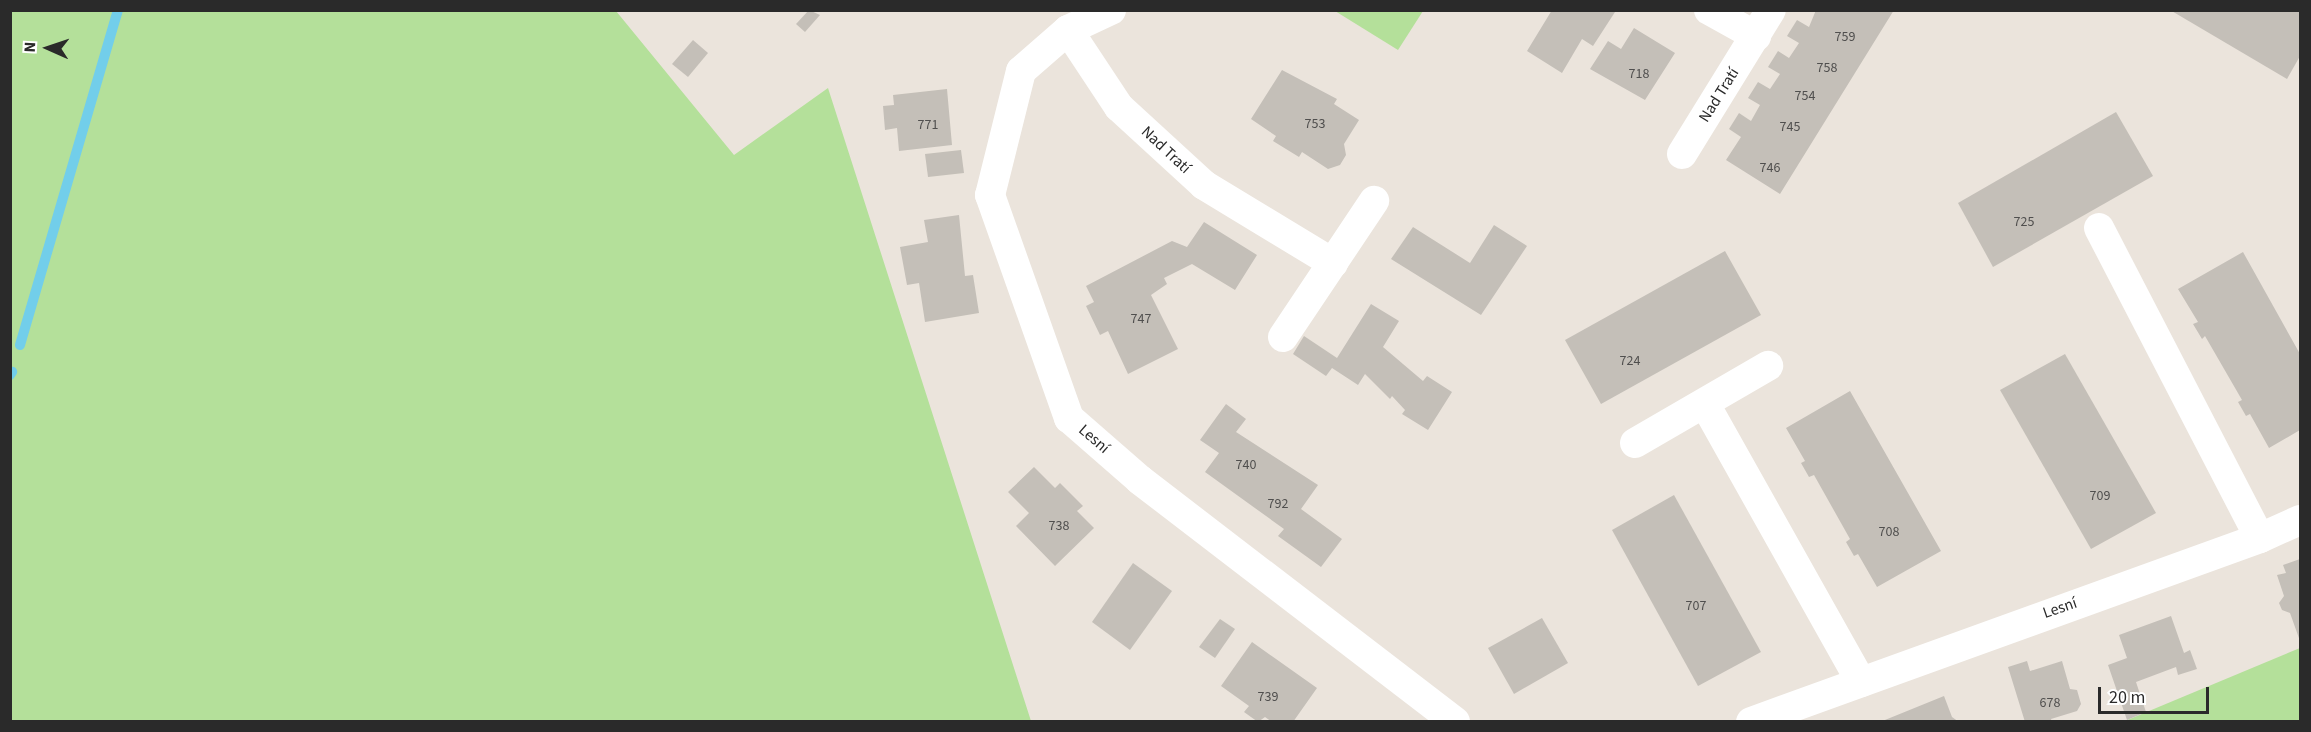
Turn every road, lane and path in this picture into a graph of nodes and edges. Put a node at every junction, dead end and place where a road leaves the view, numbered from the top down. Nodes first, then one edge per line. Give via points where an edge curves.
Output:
1 (1111, 10) edge
2 (1710, 10) edge
3 (1771, 10) edge
4 (1068, 30) junction
5 (1756, 36) junction
6 (1682, 154) dead end
7 (1374, 201) dead end
8 (2099, 228) dead end
9 (1333, 263) junction
10 (1283, 337) dead end
11 (1768, 366) dead end
12 (1705, 404) junction
13 (1635, 442) dead end
14 (2301, 520) edge
15 (2260, 538) junction
16 (1861, 682) junction
17 (1455, 722) edge
18 (1751, 722) edge

1 - 4 street
2 - 5 street
3 - 5 street, Nad Tratí
4 - 9 street, Nad Tratí via 1119,107 1204,185
4 - 17 street, Lesní via 1021,71 990,195 1069,418 1140,480
5 - 6 street, Nad Tratí
7 - 9 street
8 - 15 street
9 - 10 street
11 - 12 street
12 - 13 street
12 - 16 street
14 - 15 street, Lesní
15 - 16 street, Lesní
16 - 18 street, Lesní

